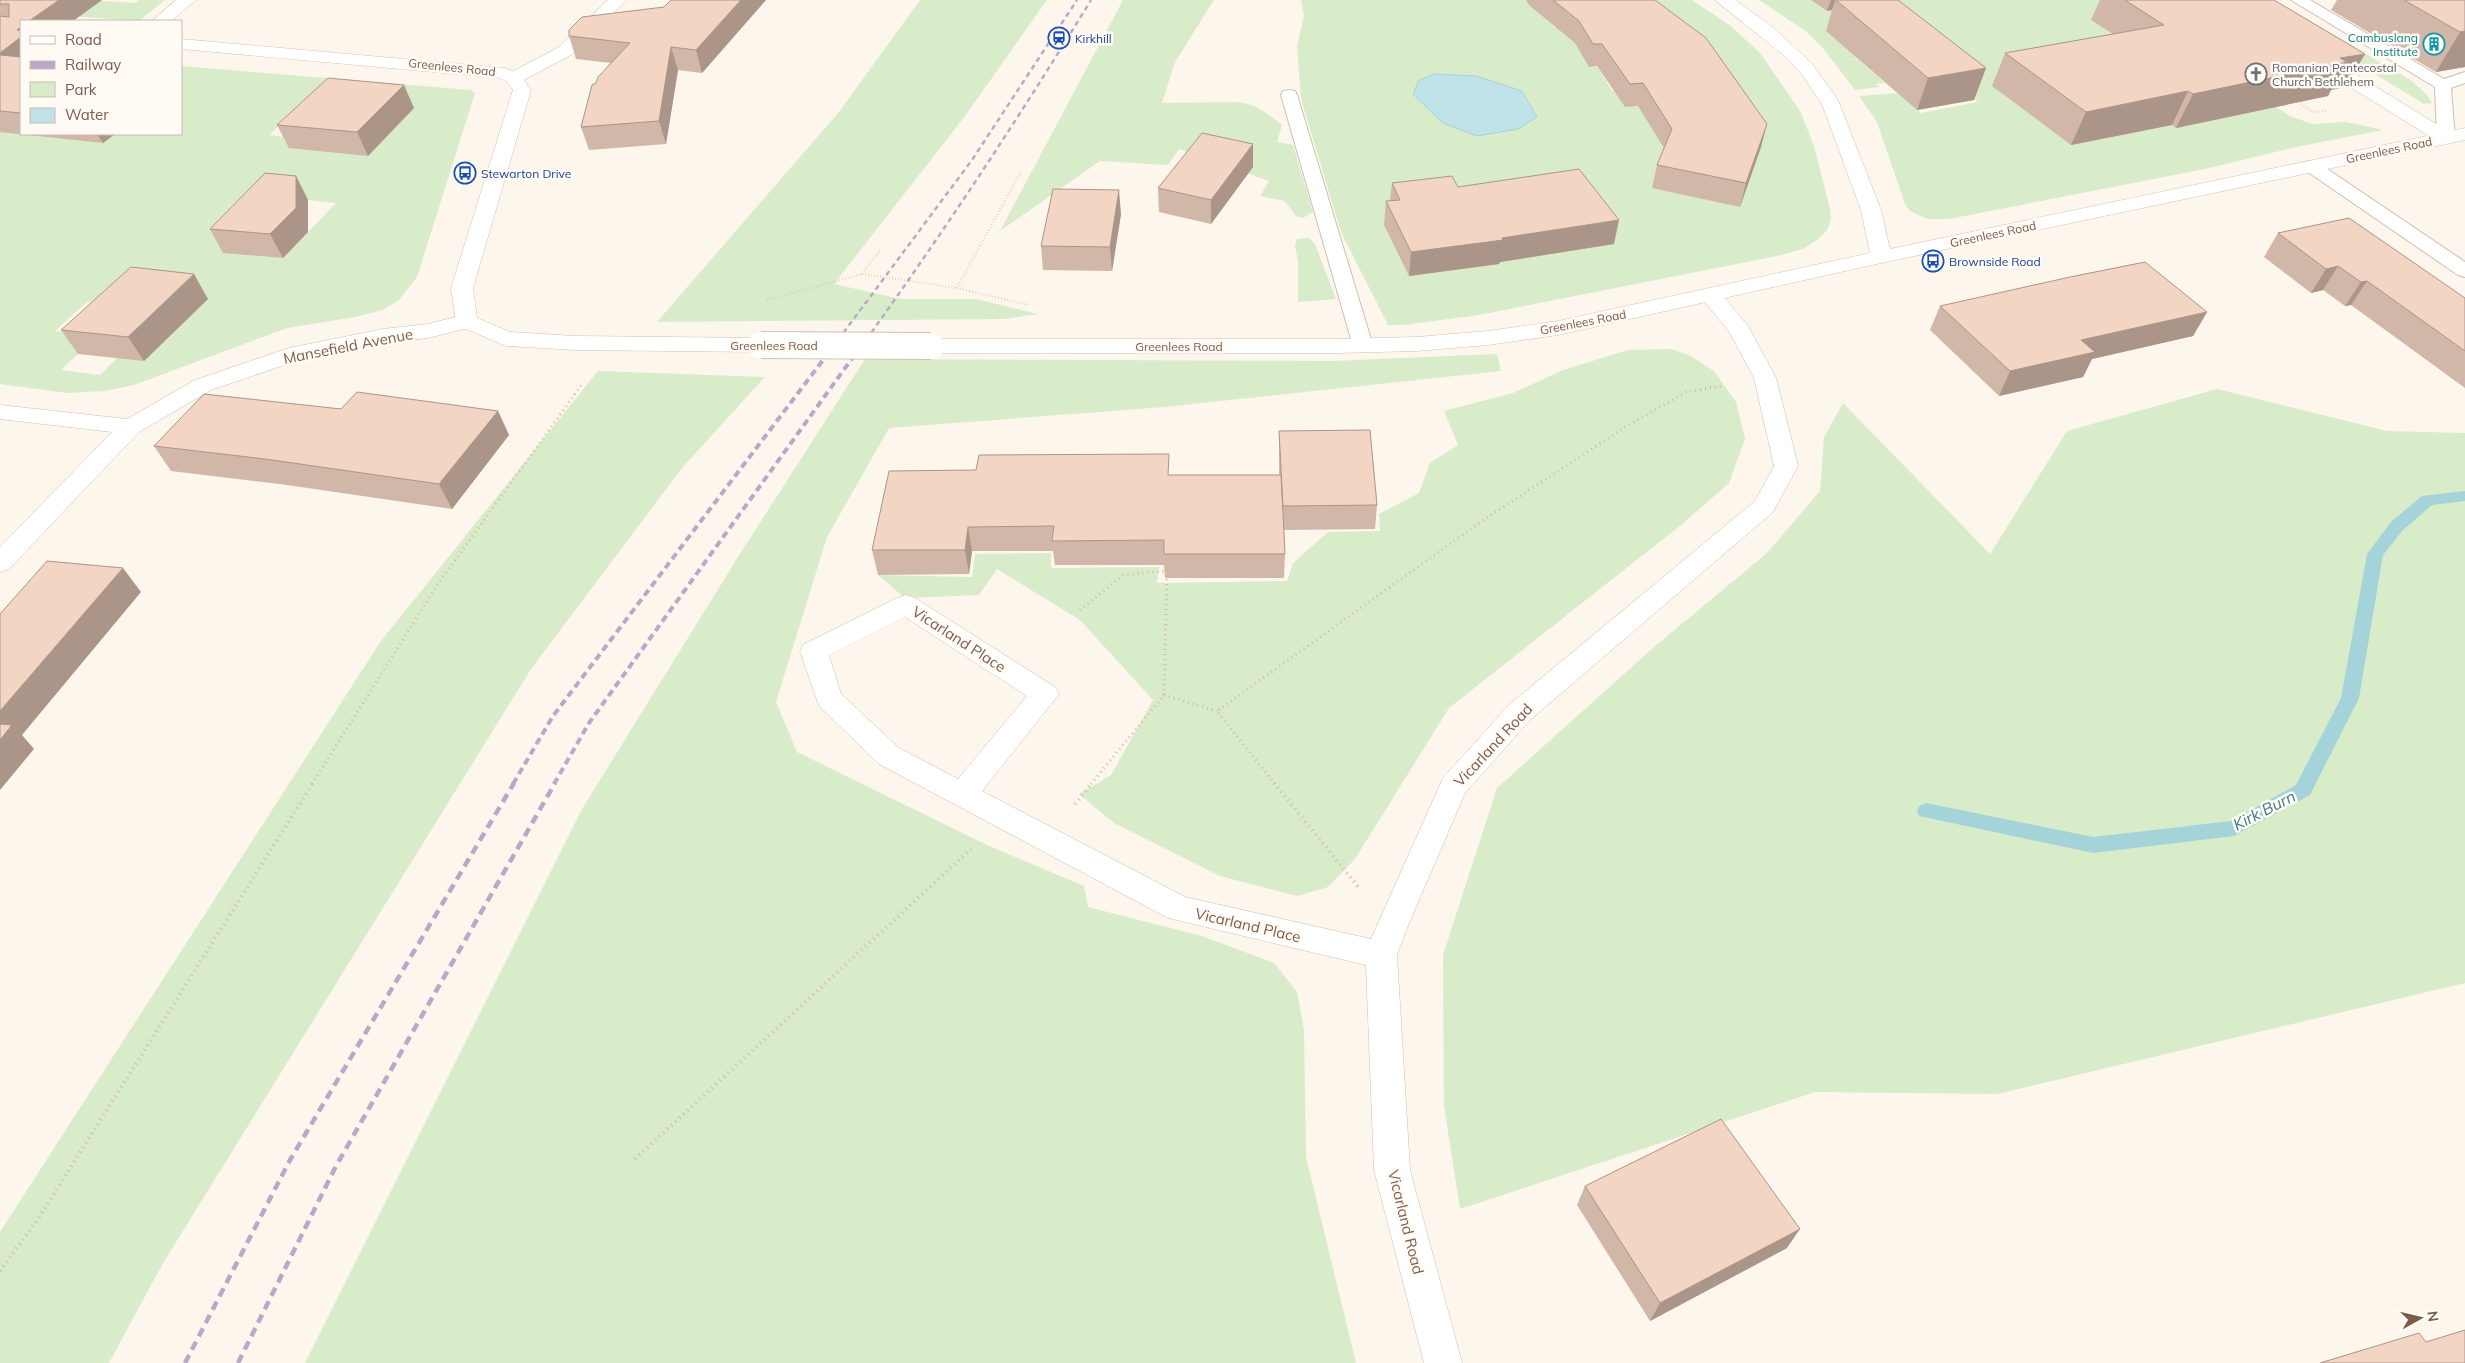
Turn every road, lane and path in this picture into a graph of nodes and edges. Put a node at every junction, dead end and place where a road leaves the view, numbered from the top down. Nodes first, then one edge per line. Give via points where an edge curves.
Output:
1 (187, 0) edge
2 (618, 0) edge
3 (1724, 0) edge
4 (2299, 0) edge
5 (161, 20) edge
6 (182, 44) edge
7 (2305, 52) edge
8 (514, 78) junction
9 (2465, 78) edge
10 (2444, 85) junction
11 (1289, 95) dead end
12 (2301, 104) edge
13 (2313, 112) dead end
14 (2455, 136) edge
15 (2311, 166) junction
16 (1021, 171) dead end
17 (881, 249) dead end
18 (1881, 257) junction
19 (2465, 271) edge
20 (862, 274) junction
21 (822, 286) dead end
22 (957, 288) junction
23 (1711, 296) junction
24 (1037, 308) dead end
25 (467, 321) junction
26 (611, 344) junction
27 (1362, 346) junction
28 (1727, 385) dead end
29 (0, 412) edge
30 (131, 427) junction
31 (0, 563) edge
32 (1167, 564) edge
33 (1167, 571) junction
34 (1080, 610) dead end
35 (1164, 695) junction
36 (1217, 711) junction
37 (962, 794) junction
38 (1005, 817) junction
39 (1046, 839) junction
40 (1391, 928) junction
41 (1381, 955) junction
42 (635, 1159) dead end
43 (0, 1271) edge
44 (1443, 1363) edge

1 - 5 street
2 - 8 street via 565,51
3 - 18 street via 1792,53 1831,104 1870,210
4 - 10 lane
6 - 8 street, Greenlees Road via 486,69 504,72
7 - 14 street
8 - 25 street, Greenlees Road via 522,90 462,288
9 - 10 lane
10 - 14 lane
11 - 27 lane
12 - 13 path
14 - 15 street, Greenlees Road
15 - 18 street, Greenlees Road
15 - 19 lane
16 - 22 path
17 - 20 path
18 - 23 street, Greenlees Road
20 - 21 path
20 - 22 path
22 - 24 path
23 - 27 street, Greenlees Road via 1506,336
23 - 40 street, Vicarland Road via 1740,331 1765,378 1786,466 1764,506 1520,712 1453,786
25 - 26 street, Greenlees Road via 506,339
25 - 30 street, Mansefield Avenue via 428,331 383,336 297,353 203,385
26 - 27 street, Greenlees Road, bridge
26 - 43 path via 438,584 43,1210
28 - 36 path via 1686,392 1626,426 1482,521
29 - 30 street
30 - 31 street, Mansefield Avenue
32 - 33 path
33 - 34 path via 1123,575
33 - 35 path
35 - 36 path
35 - 39 path
36 - 40 path
37 - 37 street, Vicarland Place via 889,756 829,699 814,651 906,605 1045,694
37 - 38 street, Vicarland Place
38 - 39 street, Vicarland Place
38 - 42 path
39 - 41 street, Vicarland Place via 1179,909
40 - 41 street, Vicarland Road
41 - 44 street, Vicarland Road via 1392,1170

